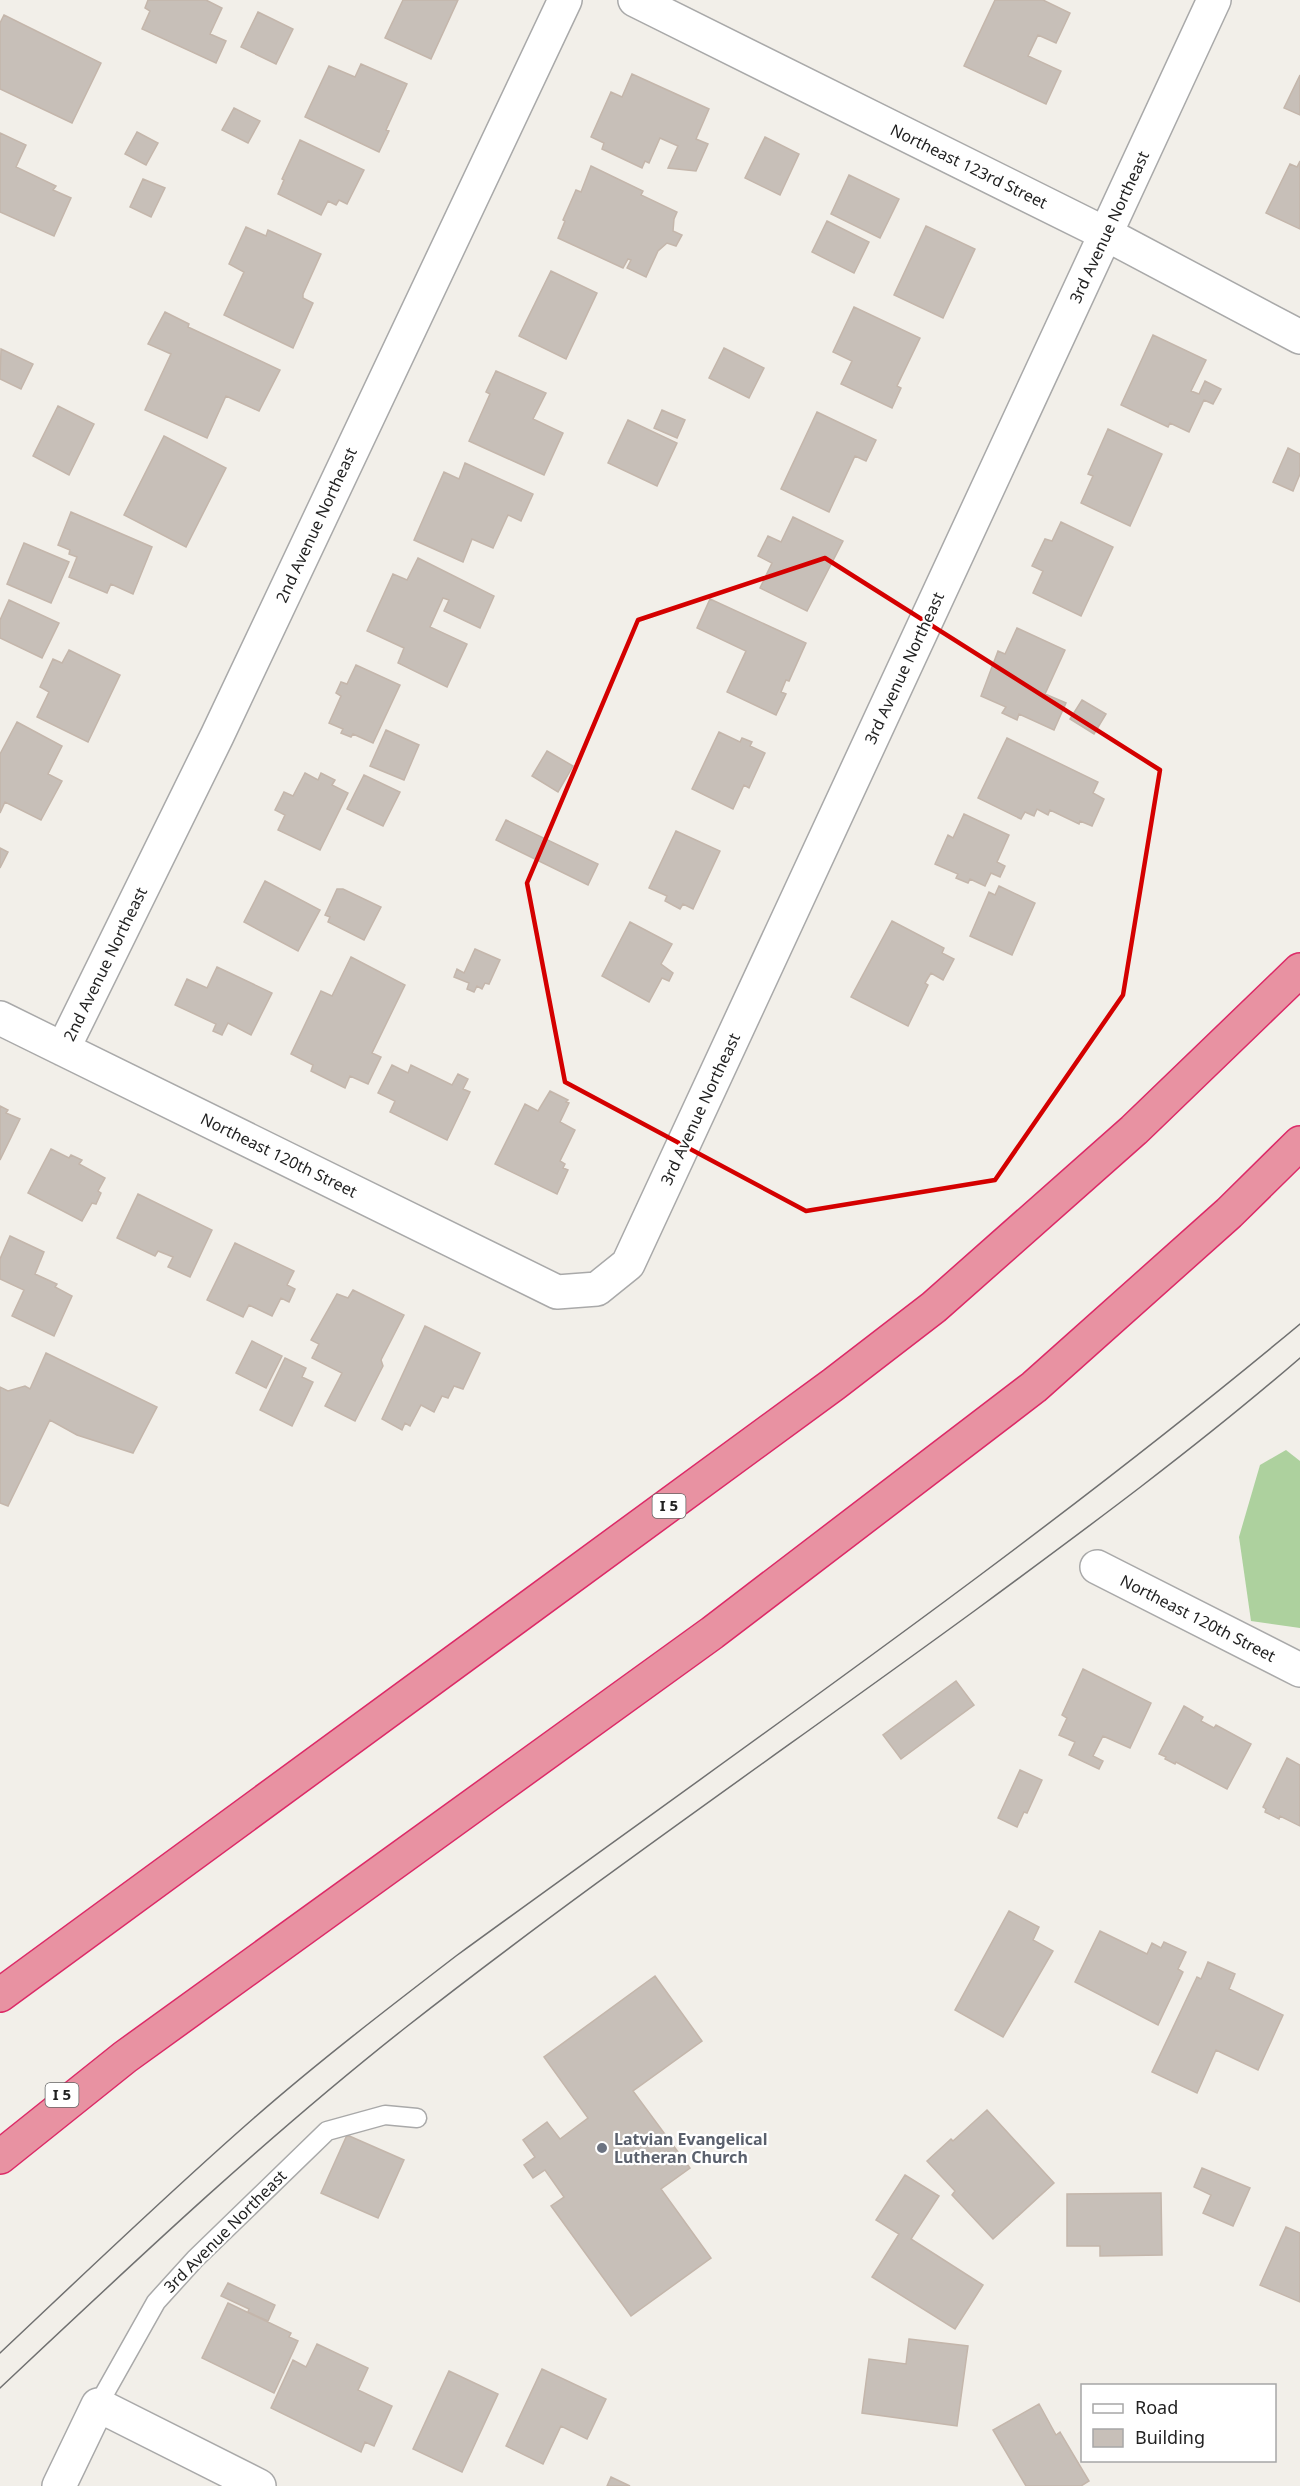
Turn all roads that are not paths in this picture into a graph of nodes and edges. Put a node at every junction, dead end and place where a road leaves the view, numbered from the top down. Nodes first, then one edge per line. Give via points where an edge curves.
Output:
1 (565, 0) edge
2 (635, 0) edge
3 (1214, 0) edge
4 (1106, 234) junction
5 (1300, 337) edge
6 (1300, 970) edge
7 (0, 1018) edge
8 (63, 1049) junction
9 (1300, 1143) edge
10 (557, 1292) joint
11 (1096, 1567) dead end
12 (1300, 1670) edge
13 (0, 1995) edge
14 (125, 2056) junction
15 (417, 2118) dead end
16 (0, 2135) edge
17 (0, 2157) edge
18 (98, 2405) junction
19 (59, 2486) edge
20 (259, 2486) edge

1 - 8 street, 2nd Avenue Northeast via 217,736
2 - 4 street, Northeast 123rd Street
3 - 4 street, 3rd Avenue Northeast
4 - 5 street, Northeast 123rd Street
4 - 10 street, 3rd Avenue Northeast via 628,1264 597,1289
6 - 13 highway, I 5 via 1134,1130 934,1307
7 - 8 street, Northeast 120th Street
8 - 10 street, Northeast 120th Street
9 - 14 highway, I 5 via 1229,1213 1034,1387 712,1633
11 - 12 street, Northeast 120th Street
14 - 16 highway, I 5
14 - 17 highway
15 - 18 lane, 3rd Avenue Northeast via 385,2115 327,2131 156,2302
18 - 19 street, 3rd Avenue Northeast
18 - 20 street

